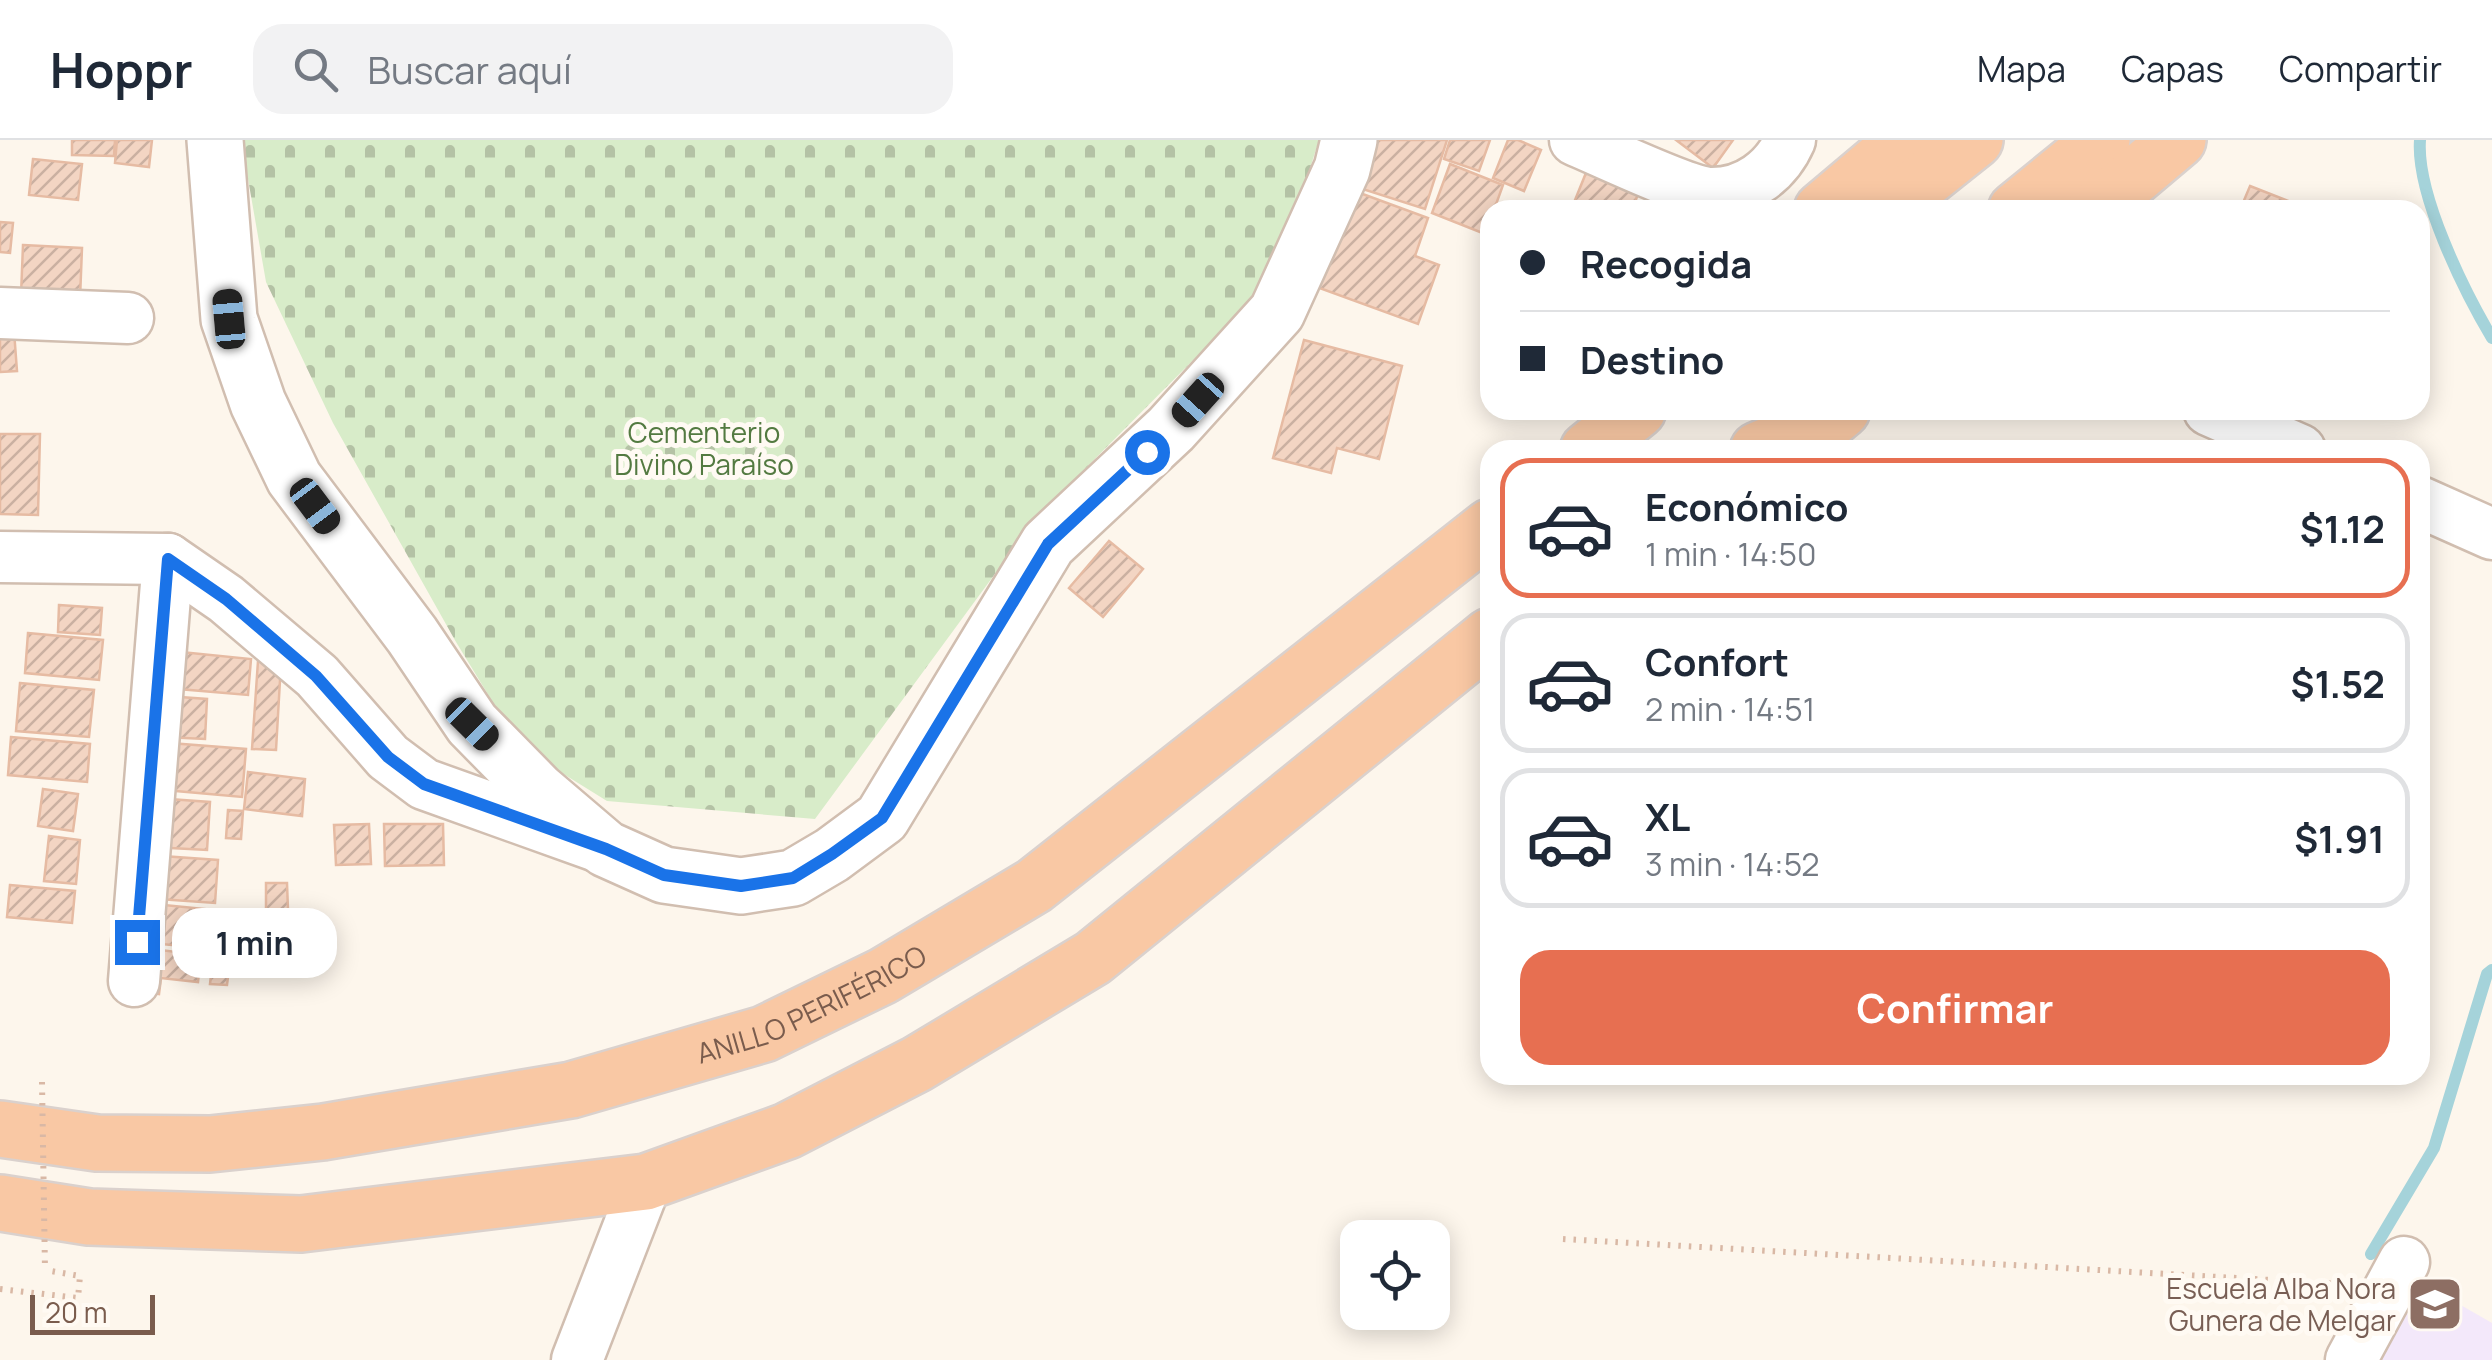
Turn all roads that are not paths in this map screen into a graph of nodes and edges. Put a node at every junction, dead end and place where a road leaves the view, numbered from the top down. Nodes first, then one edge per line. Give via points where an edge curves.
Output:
1 (214, 140) edge
2 (1349, 140) edge
3 (1575, 140) edge
4 (1790, 140) edge
5 (1905, 140) edge
6 (1975, 140) edge
7 (2102, 140) edge
8 (2178, 140) edge
9 (1834, 200) edge
10 (1900, 200) edge
11 (2028, 200) edge
12 (2107, 200) edge
13 (0, 312) edge
14 (128, 318) dead end
15 (1758, 420) edge
16 (1830, 420) edge
17 (2232, 420) edge
18 (1732, 440) edge
19 (1782, 440) edge
20 (2277, 440) edge
21 (2430, 506) edge
22 (2492, 534) edge
23 (1480, 535) edge
24 (0, 557) edge
25 (168, 559) junction
26 (1480, 644) edge
27 (606, 849) junction
28 (134, 980) dead end
29 (0, 1129) edge
30 (646, 1182) junction
31 (0, 1203) edge
32 (2398, 1274) road end
33 (577, 1360) edge
34 (2351, 1360) edge

1 - 27 street via 229,319 258,404 294,478 472,724
2 - 27 street via 1278,312 1171,428 1048,544 882,818 793,878 741,886 664,875
3 - 4 street via 1708,194 1748,188
5 - 9 highway
6 - 10 highway
7 - 11 highway
8 - 12 highway
13 - 14 street
15 - 18 highway
16 - 19 highway
17 - 20 street
21 - 22 street
23 - 29 highway, ANILLO PERIFÉRICO via 1034,886 883,976 764,1034 571,1090 323,1132 210,1144 97,1143
24 - 25 street
25 - 27 street via 316,676 388,757 424,784
25 - 28 street
26 - 30 highway via 1093,958 917,1064 787,1131
30 - 31 highway via 302,1224 89,1217
30 - 33 street
32 - 34 street

